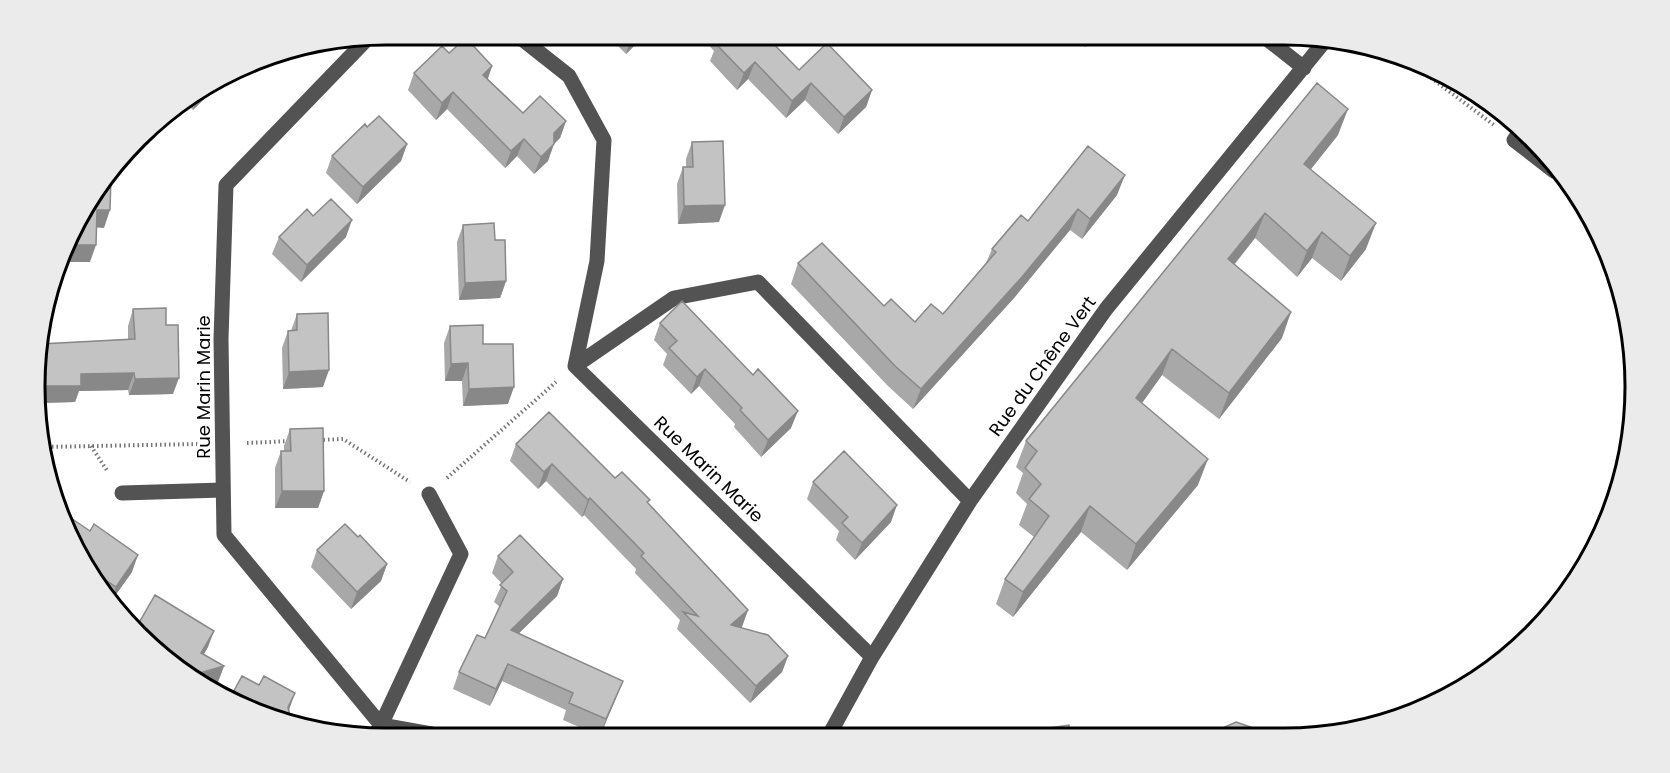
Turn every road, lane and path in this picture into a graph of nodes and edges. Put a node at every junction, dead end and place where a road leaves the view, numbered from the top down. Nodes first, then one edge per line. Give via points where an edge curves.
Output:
1 (531, 45) edge
2 (1276, 45) edge
3 (360, 46) edge
4 (1320, 47) edge
5 (1304, 68) junction
6 (1432, 79) edge
7 (1516, 137) edge
8 (1528, 151) junction
9 (1537, 158) edge
10 (575, 366) junction
11 (91, 446) dead end
12 (223, 490) junction
13 (122, 493) joint
14 (429, 494) joint
15 (970, 501) junction
16 (872, 657) junction
17 (375, 728) edge
18 (380, 728) edge
19 (833, 728) edge

1 - 10 street via 569,76 604,140 597,261
2 - 5 street
3 - 12 street, Rue Marin Marie via 226,184 221,339
4 - 5 street, Rue du Chêne Vert
5 - 15 street, Rue du Chêne Vert via 1106,309
6 - 8 path
7 - 8 street via 1514,140
8 - 9 street
10 - 14 path
10 - 15 street via 674,298 758,282
10 - 16 street, Rue Marin Marie
11 - 13 path
12 - 13 street
12 - 17 street, Rue Marin Marie via 224,535
14 - 18 street via 461,554
15 - 16 street, Rue du Chêne Vert
16 - 19 street, Rue du Chêne Vert

